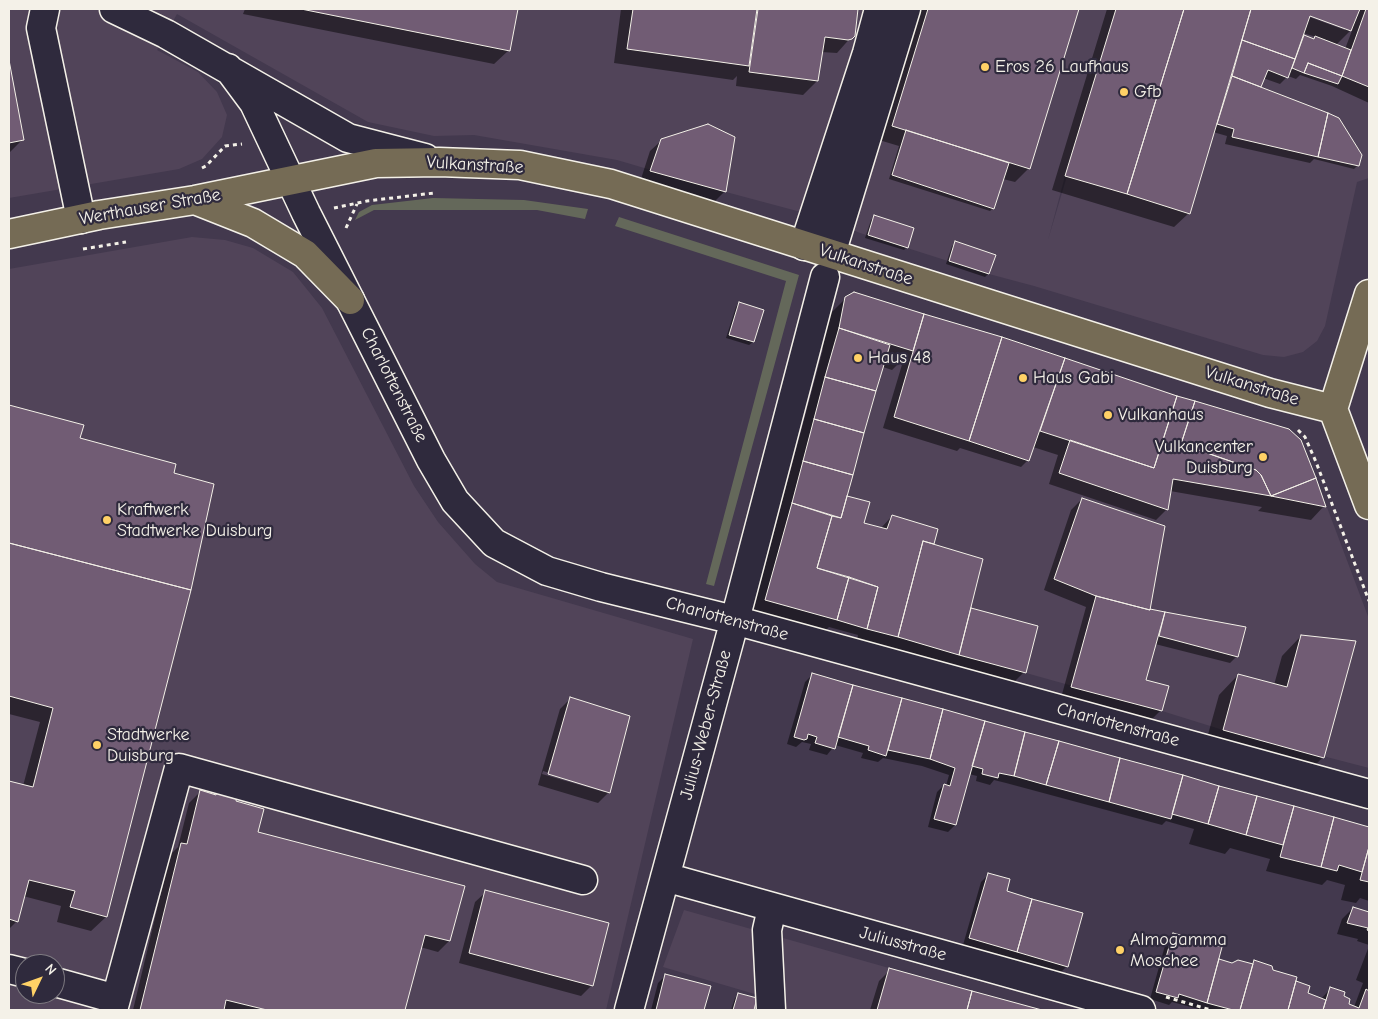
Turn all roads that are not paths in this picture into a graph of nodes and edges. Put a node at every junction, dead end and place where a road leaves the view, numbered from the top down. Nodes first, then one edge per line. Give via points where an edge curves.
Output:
1 (45, 9) edge
2 (114, 9) edge
3 (880, 9) edge
4 (906, 9) edge
5 (228, 68) junction
6 (439, 162) junction
7 (291, 179) junction
8 (194, 200) junction
9 (81, 219) junction
10 (9, 234) edge
11 (804, 246) junction
12 (828, 266) junction
13 (1369, 294) edge
14 (350, 300) junction
15 (1333, 409) junction
16 (1369, 505) edge
17 (734, 620) junction
18 (1369, 794) edge
19 (665, 877) junction
20 (583, 880) dead end
21 (772, 908) junction
22 (65, 986) edge
23 (115, 1004) edge
24 (629, 1010) edge
25 (771, 1010) edge
26 (1142, 1010) edge

1 - 9 street via 41,28
2 - 5 street
3 - 11 street
4 - 12 street, Julius-Weber-Straße
5 - 6 street via 348,138
5 - 7 street, Charlottenstraße via 254,103
6 - 7 main road, Vulkanstraße via 376,163
6 - 11 main road, Vulkanstraße via 520,165 611,184
7 - 8 main road, Werthauser Straße
7 - 14 street, Charlottenstraße
8 - 9 main road, Werthauser Straße
8 - 14 main road via 252,223 305,254
9 - 10 main road, Werthauser Straße
11 - 12 main road, Vulkanstraße
12 - 15 main road, Vulkanstraße
12 - 17 street, Julius-Weber-Straße
13 - 15 main road
14 - 17 street, Charlottenstraße via 455,501 494,543 547,571
15 - 16 main road
17 - 18 street, Charlottenstraße
17 - 19 street, Julius-Weber-Straße
19 - 21 street, Juliusstraße
19 - 24 street, Julius-Weber-Straße
20 - 23 street via 178,768
21 - 25 street via 767,930
21 - 26 street, Juliusstraße
22 - 23 street

